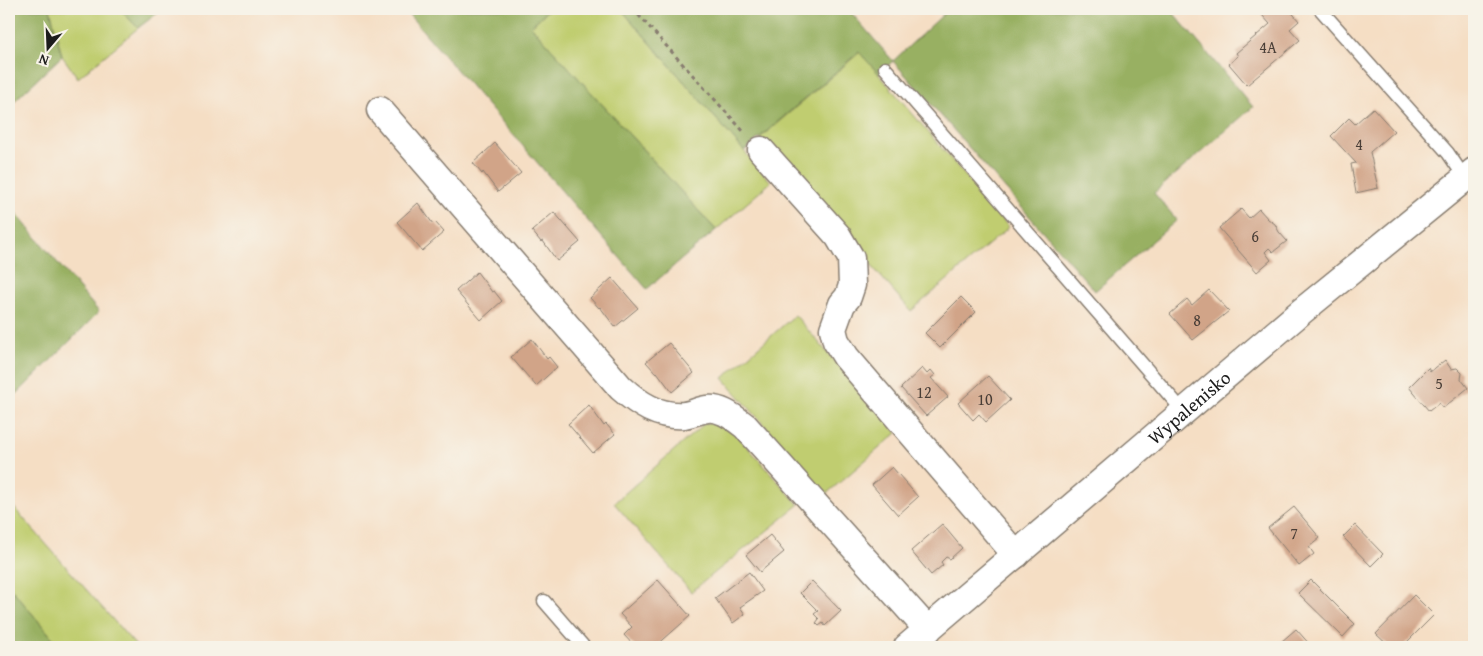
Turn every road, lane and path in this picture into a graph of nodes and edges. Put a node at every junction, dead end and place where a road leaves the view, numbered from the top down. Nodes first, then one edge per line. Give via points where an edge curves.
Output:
1 (633, 9) edge
2 (1320, 9) edge
3 (885, 68) dead end
4 (380, 110) dead end
5 (761, 150) joint
6 (1470, 175) edge
7 (1184, 412) junction
8 (1016, 555) junction
9 (544, 601) dead end
10 (928, 630) junction
11 (584, 647) edge
12 (907, 647) edge

1 - 5 path
2 - 6 lane
3 - 7 lane
4 - 10 street via 621,388 654,411 683,415 709,409 726,413 745,426
5 - 8 street via 838,236 851,258 852,286 833,329 846,357
6 - 7 street, Wypalenisko
7 - 8 street, Wypalenisko
8 - 10 street, Wypalenisko
9 - 11 lane
10 - 12 street, Wypalenisko

